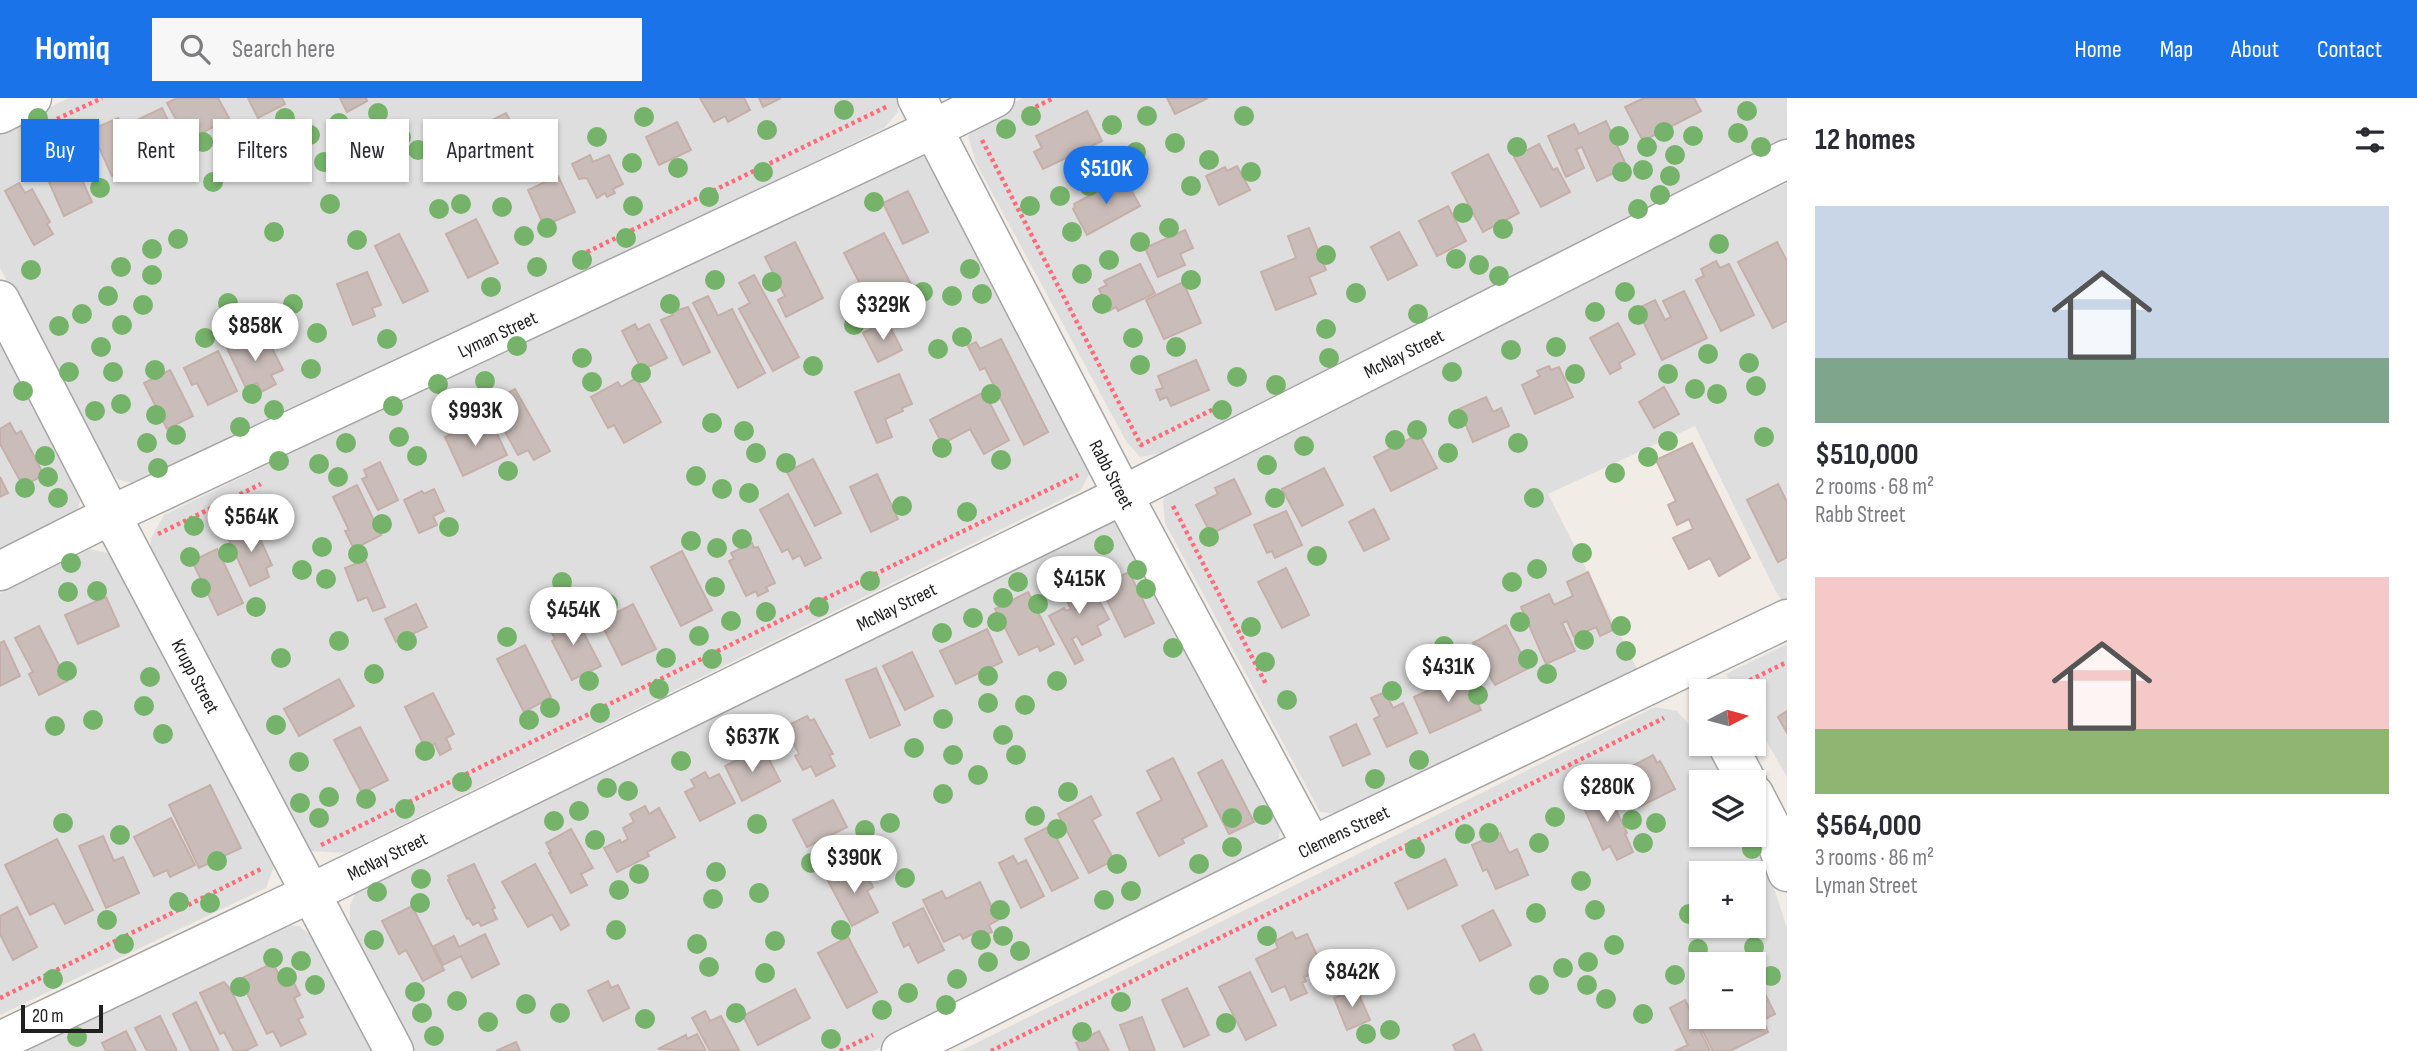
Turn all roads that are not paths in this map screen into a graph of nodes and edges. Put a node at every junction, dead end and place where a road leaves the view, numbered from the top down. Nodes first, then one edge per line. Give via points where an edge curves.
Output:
1 (32, 98) edge
2 (1006, 107) edge
3 (0, 114) edge
4 (925, 114) edge
5 (1787, 159) edge
6 (0, 300) edge
7 (1123, 495) junction
8 (111, 515) junction
9 (0, 571) edge
10 (1787, 619) edge
11 (1698, 679) edge
12 (1689, 684) edge
13 (1766, 817) edge
14 (1312, 846) junction
15 (1787, 872) edge
16 (311, 893) junction
17 (0, 1041) edge
18 (889, 1042) edge
19 (394, 1051) edge

1 - 3 street
2 - 4 street, Lyman Street
4 - 7 street, Rabb Street
4 - 8 street, Lyman Street
5 - 7 street, McNay Street
6 - 8 street, Krupp Street
7 - 14 street, Rabb Street
7 - 16 street, McNay Street
8 - 9 street, Lyman Street
8 - 16 street, Krupp Street
10 - 11 street, Clemens Street
12 - 14 street, Clemens Street
13 - 15 street
14 - 18 street, Clemens Street
16 - 17 street, McNay Street
16 - 19 street, Krupp Street

